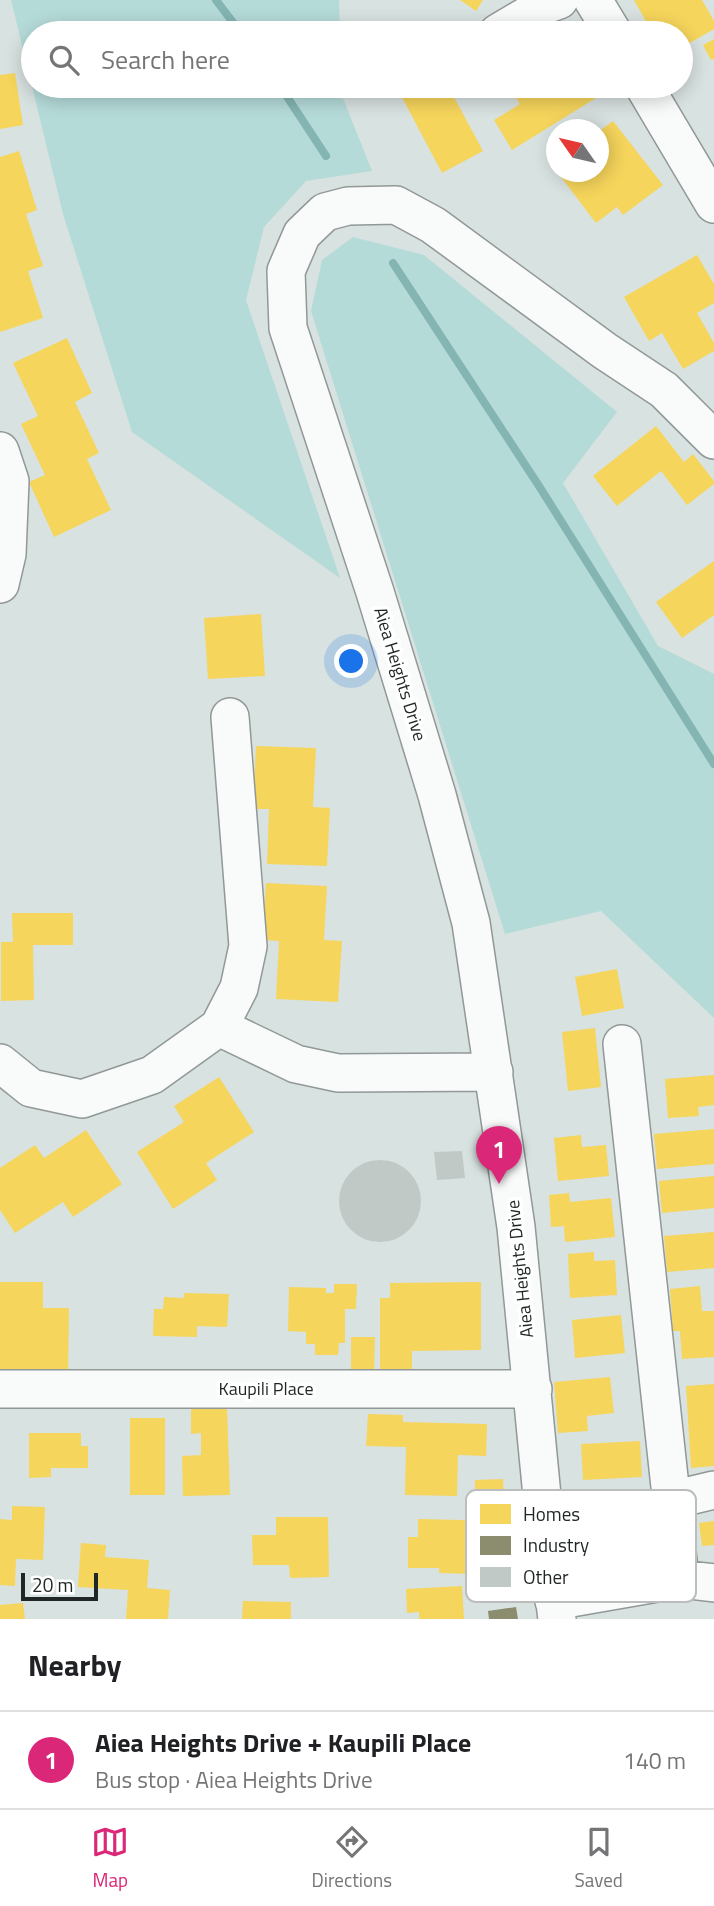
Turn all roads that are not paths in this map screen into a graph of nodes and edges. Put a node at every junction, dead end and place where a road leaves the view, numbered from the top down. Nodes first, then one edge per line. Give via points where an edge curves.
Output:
1 (559, 0) edge
2 (593, 0) edge
3 (518, 21) edge
4 (606, 21) edge
5 (652, 98) edge
6 (714, 204) edge
7 (714, 440) edge
8 (0, 451) edge
9 (0, 584) edge
10 (230, 717) dead end
11 (219, 1027) junction
12 (622, 1044) dead end
13 (0, 1063) edge
14 (494, 1072) junction
15 (0, 1389) edge
16 (533, 1389) junction
17 (543, 1490) edge
18 (671, 1490) edge
19 (714, 1490) edge
20 (696, 1494) edge
21 (594, 1602) edge
22 (555, 1610) edge

1 - 3 street
2 - 4 street
5 - 6 street
7 - 14 street, Aiea Heights Drive via 664,390 433,225 396,205 348,206 325,212 302,234 286,271 288,328 437,795 471,923
8 - 9 street via 10,481 7,554
10 - 11 street via 248,946 239,988
11 - 13 street via 152,1075 82,1099 31,1088
11 - 14 street via 296,1064 338,1073
12 - 18 street
14 - 16 street, Aiea Heights Drive
15 - 16 street, Kaupili Place
16 - 17 street, Aiea Heights Drive
19 - 20 street
21 - 22 street

